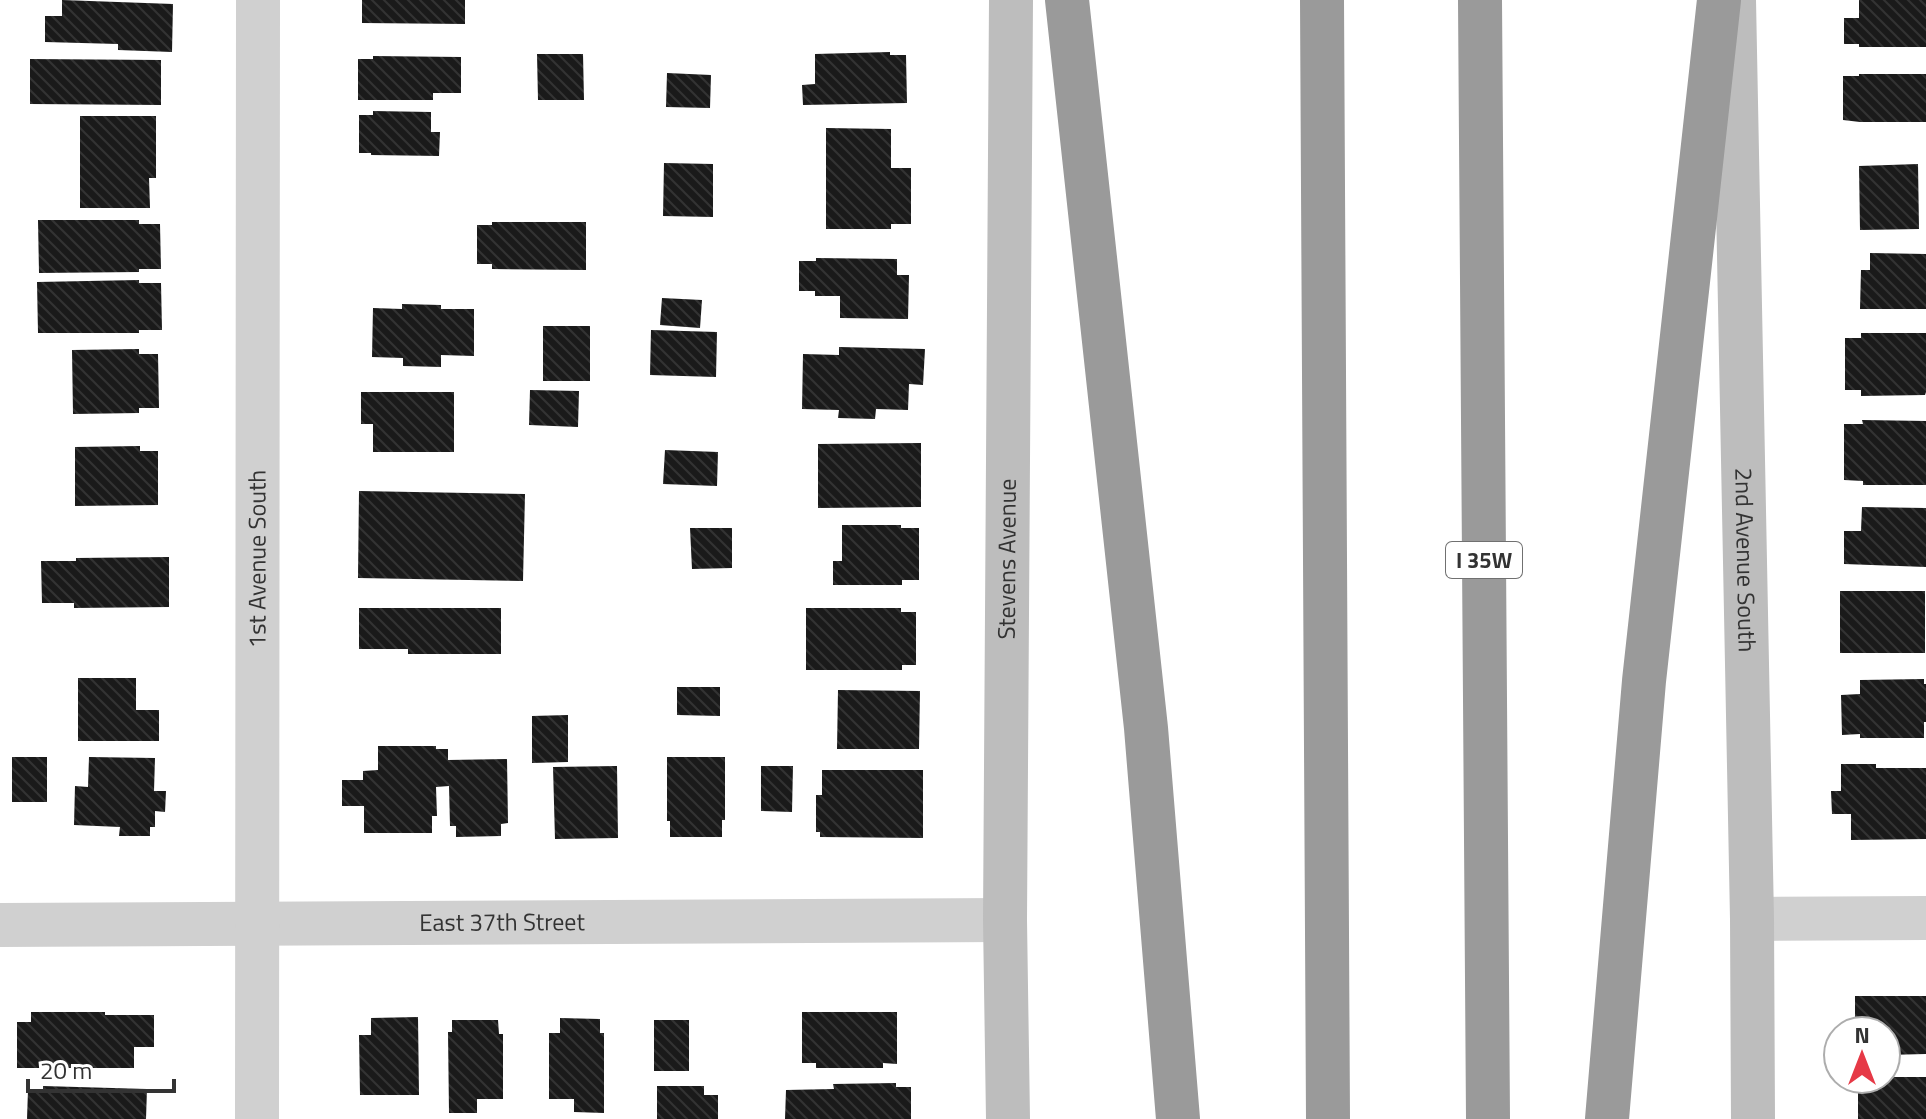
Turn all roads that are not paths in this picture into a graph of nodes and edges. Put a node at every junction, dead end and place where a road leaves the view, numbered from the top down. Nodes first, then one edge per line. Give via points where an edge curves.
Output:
1 (258, 0) edge
2 (1011, 0) edge
3 (1067, 0) edge
4 (1322, 0) edge
5 (1480, 0) edge
6 (1719, 0) edge
7 (1734, 0) edge
8 (1926, 918) edge
9 (1752, 919) junction
10 (1005, 920) junction
11 (256, 924) junction
12 (0, 925) edge
13 (257, 1119) edge
14 (1008, 1119) edge
15 (1178, 1119) edge
16 (1328, 1119) edge
17 (1488, 1119) edge
18 (1607, 1119) edge
19 (1753, 1119) edge

1 - 11 street, 1st Avenue South
2 - 10 street, Stevens Avenue
3 - 15 highway via 1146,728
4 - 16 highway
5 - 17 highway, I 35W
6 - 18 highway via 1644,681
7 - 9 street, 2nd Avenue South
8 - 9 street
9 - 19 street, 2nd Avenue South
10 - 11 street, East 37th Street
10 - 14 street, Stevens Avenue
11 - 12 street, East 37th Street
11 - 13 street, 1st Avenue South

